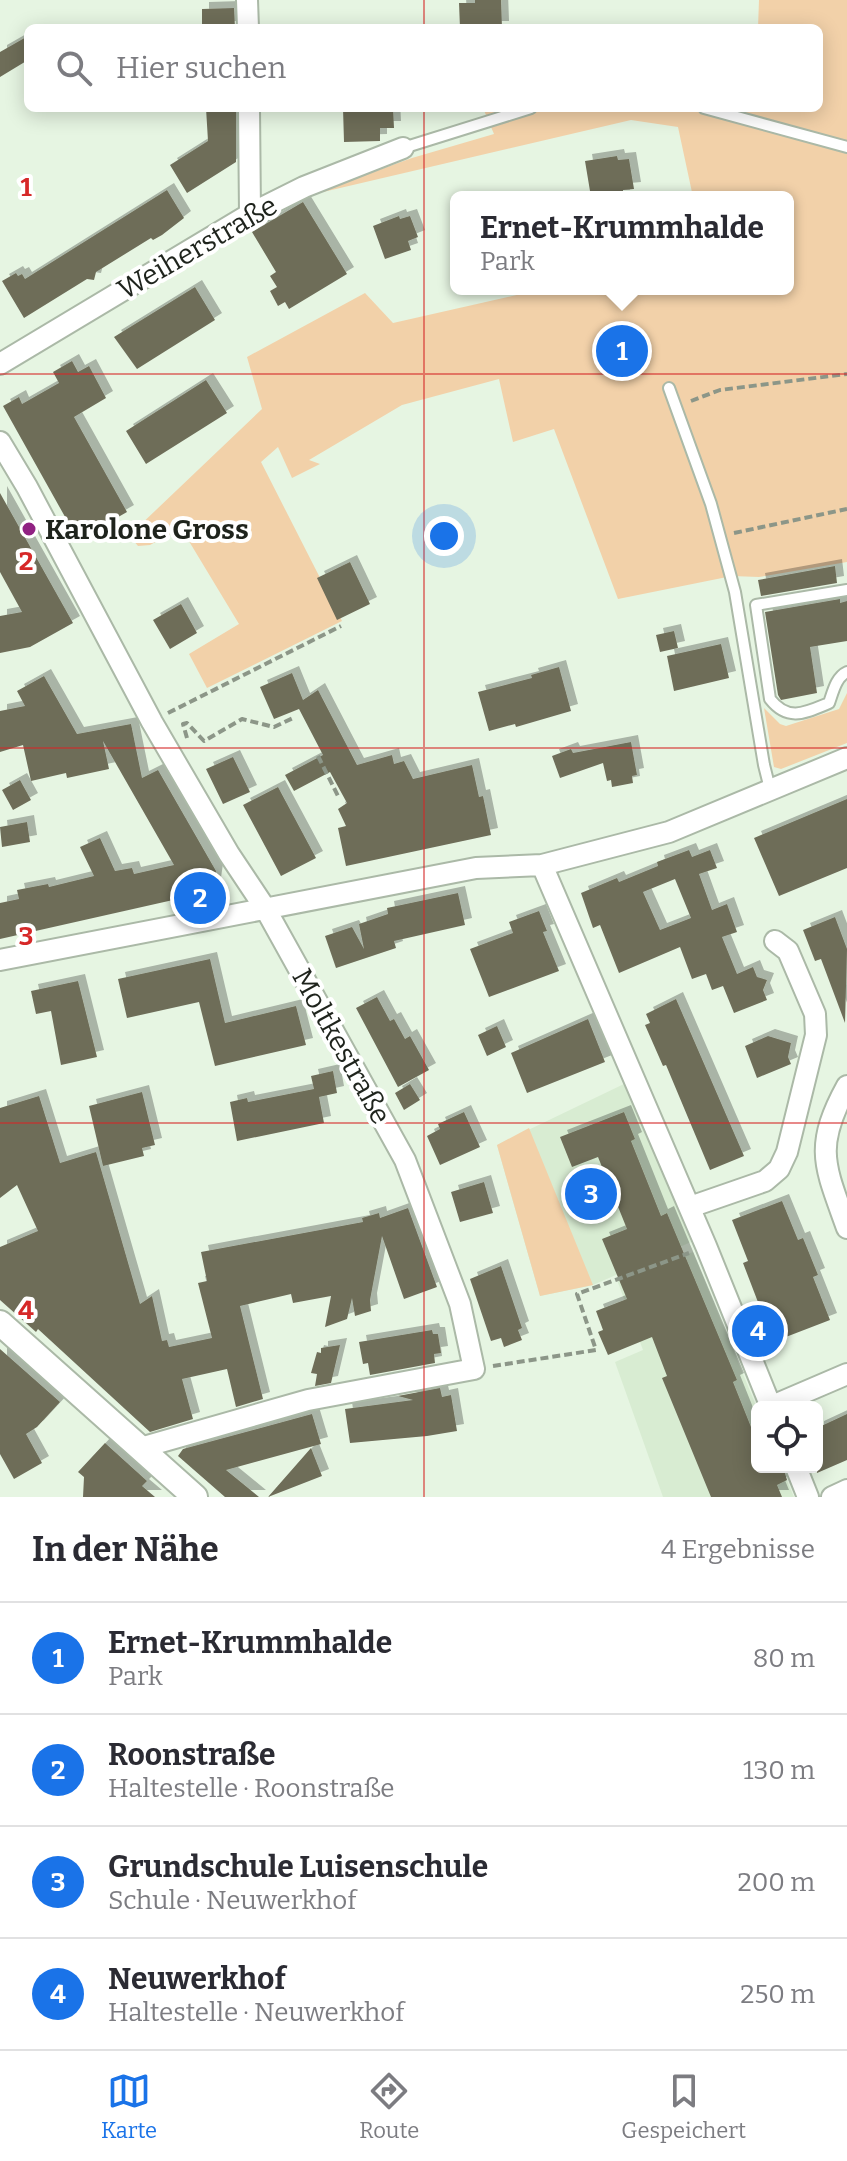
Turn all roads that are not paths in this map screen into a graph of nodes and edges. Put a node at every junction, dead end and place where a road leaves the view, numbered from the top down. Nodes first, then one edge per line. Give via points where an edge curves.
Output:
1 (247, 0) edge
2 (248, 24) edge
3 (249, 112) edge
4 (518, 112) edge
5 (719, 112) edge
6 (847, 147) edge
7 (403, 148) joint
8 (250, 214) junction
9 (0, 364) edge
10 (669, 388) dead end
11 (0, 442) edge
12 (847, 590) edge
13 (847, 672) edge
14 (847, 758) edge
15 (770, 789) junction
16 (542, 865) junction
17 (265, 908) junction
18 (775, 941) dead end
19 (0, 960) edge
20 (847, 1086) edge
21 (690, 1207) junction
22 (847, 1228) edge
23 (0, 1323) edge
24 (847, 1374) edge
25 (768, 1401) edge
26 (784, 1401) edge
27 (140, 1448) junction
28 (798, 1473) edge
29 (847, 1490) edge
30 (195, 1497) edge
31 (808, 1497) edge
32 (832, 1497) edge

1 - 2 street
3 - 8 street
4 - 7 lane
5 - 6 lane
7 - 8 street, Weiherstraße
8 - 9 street, Weiherstraße
10 - 15 lane via 735,592
11 - 17 street, Moltkestraße via 152,722
12 - 13 lane via 756,605 770,699 779,711 793,715 829,703
14 - 15 street
15 - 16 street via 669,832
16 - 17 street via 476,868
16 - 21 street
17 - 19 street
17 - 27 street, Moltkestraße via 405,1160 460,1304 474,1369 308,1400
18 - 21 street via 788,951 815,1014 816,1035 787,1152 765,1181
20 - 22 street via 832,1114 825,1164
21 - 25 street
23 - 27 street
24 - 26 street
27 - 30 street
28 - 31 street
29 - 32 street

